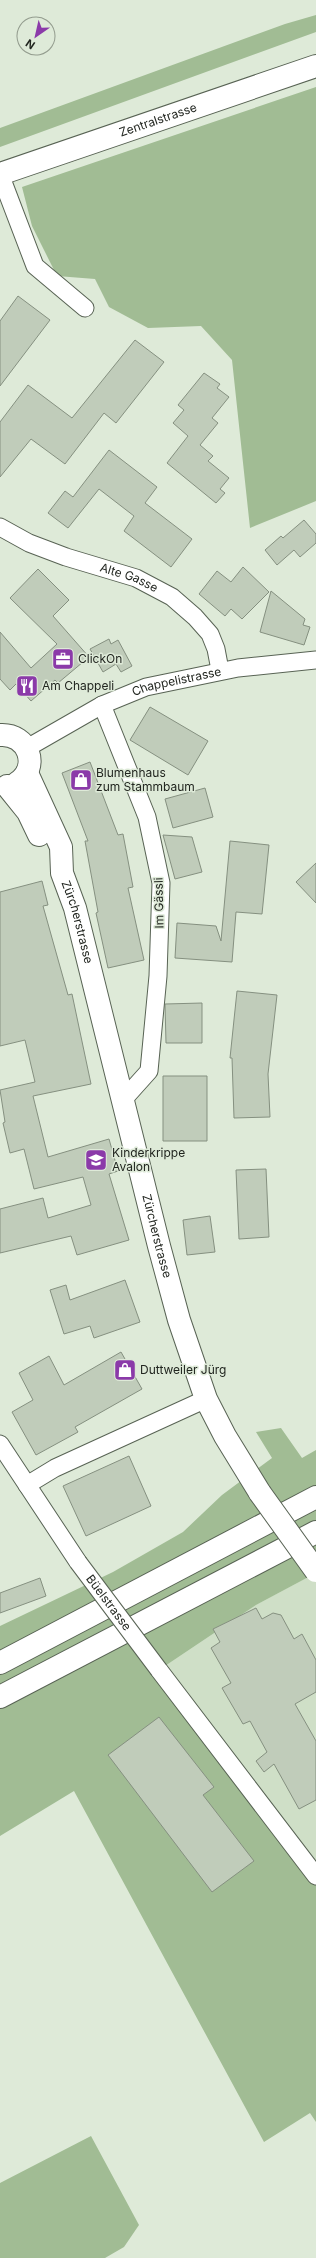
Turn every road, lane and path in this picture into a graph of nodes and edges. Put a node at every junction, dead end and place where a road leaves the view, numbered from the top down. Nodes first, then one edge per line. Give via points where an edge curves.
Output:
1 (316, 66) edge
2 (0, 174) edge
3 (85, 308) dead end
4 (0, 527) edge
5 (316, 660) edge
6 (220, 670) junction
7 (102, 705) junction
8 (0, 735) edge
9 (27, 748) junction
10 (27, 773) junction
11 (3, 786) edge
12 (62, 873) junction
13 (123, 1100) junction
14 (206, 1399) junction
15 (0, 1444) edge
16 (27, 1485) junction
17 (316, 1497) edge
18 (316, 1532) edge
19 (316, 1571) edge
20 (0, 1663) edge
21 (0, 1697) edge
22 (316, 1876) edge

1 - 2 main road, Zentralstrasse
2 - 3 street via 35,266
4 - 6 street, Alte Gasse via 36,546 136,578 172,597 210,634
5 - 6 street, Chappelistrasse
6 - 7 street, Chappelistrasse via 146,687
7 - 9 street, Chappelistrasse
7 - 13 street, Im Gässli via 147,817 161,883 158,976 149,1071
8 - 9 main road via 15,737
9 - 10 main road via 30,756
10 - 11 main road via 22,780
10 - 12 main road, Zürcherstrasse via 61,846
11 - 12 main road, Zürcherstrasse via 28,812 47,853
12 - 13 main road, Zürcherstrasse via 75,908
13 - 14 main road, Zürcherstrasse via 169,1286
14 - 16 street via 55,1468
14 - 19 main road, Zürcherstrasse, bridge via 260,1493
15 - 16 street, Büelstrasse
16 - 22 street, Büelstrasse, bridge via 78,1562
17 - 20 main road
18 - 21 main road

